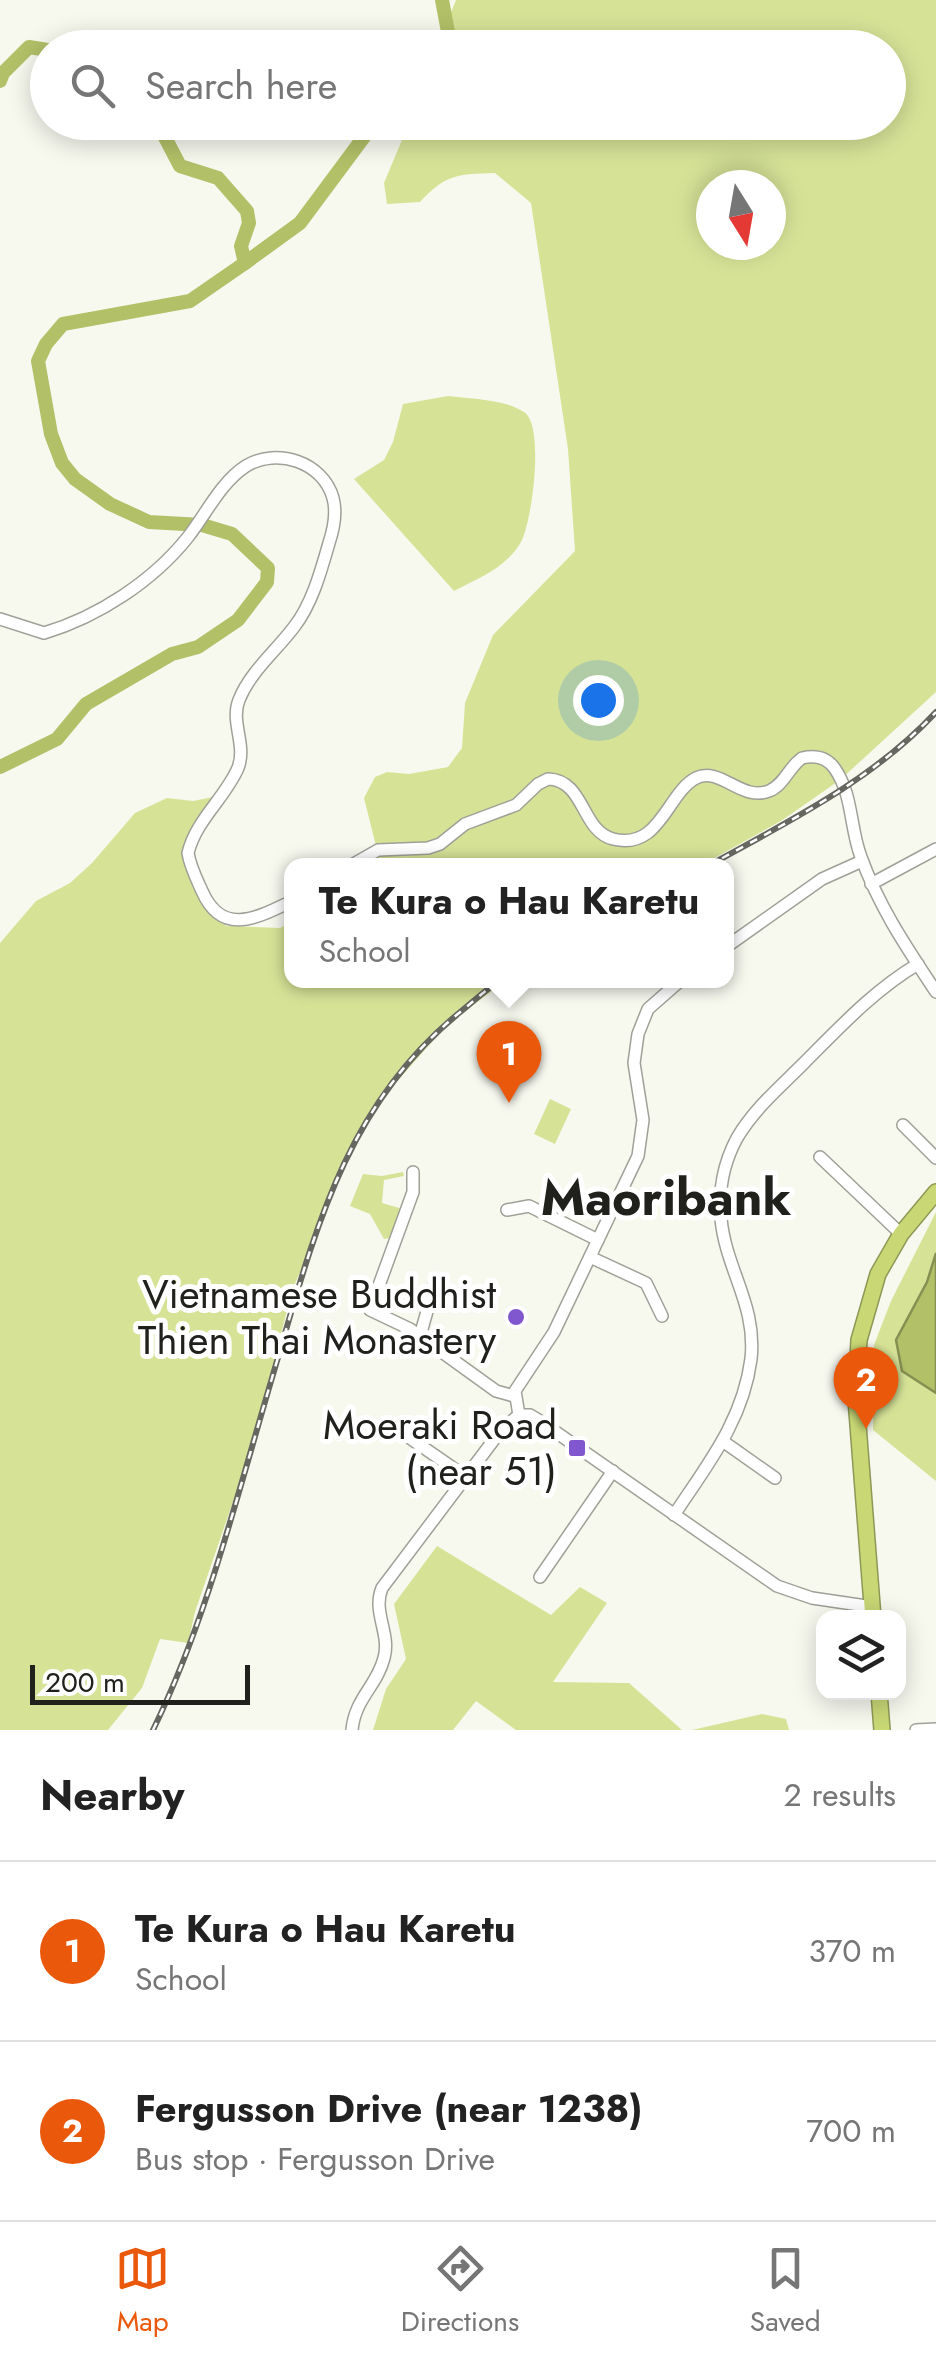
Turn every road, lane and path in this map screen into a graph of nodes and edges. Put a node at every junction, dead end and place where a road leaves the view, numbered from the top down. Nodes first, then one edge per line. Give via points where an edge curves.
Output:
1 (0, 619) edge
2 (936, 849) edge
3 (364, 858) edge
4 (862, 861) junction
5 (871, 884) junction
6 (284, 904) edge
7 (734, 941) edge
8 (918, 964) junction
9 (671, 988) edge
10 (936, 992) edge
11 (902, 1125) dead end
12 (820, 1157) dead end
13 (936, 1158) edge
14 (412, 1172) dead end
15 (936, 1192) edge
16 (507, 1210) dead end
17 (901, 1234) junction
18 (598, 1240) junction
19 (590, 1256) junction
20 (435, 1283) dead end
21 (662, 1316) dead end
22 (420, 1336) junction
23 (514, 1396) junction
24 (519, 1415) junction
25 (391, 1425) dead end
26 (724, 1442) junction
27 (612, 1471) junction
28 (466, 1477) junction
29 (775, 1478) dead end
30 (674, 1515) junction
31 (540, 1577) dead end
32 (870, 1583) junction
33 (842, 1604) junction
34 (865, 1610) edge
35 (873, 1610) edge
36 (880, 1700) edge
37 (936, 1728) edge
38 (352, 1730) edge
39 (882, 1730) edge
40 (916, 1730) edge

1 - 6 street via 44,633 132,590 188,537 241,470 260,460 298,462 326,482 334,502 331,536 306,609 240,697 240,762 188,852 206,898 222,916 244,920
2 - 5 street
3 - 4 street via 378,850 440,844 553,778 572,789 602,834 628,840 657,824 698,777 765,792 811,756 828,761 841,780
4 - 5 street
4 - 7 street via 822,879
5 - 8 street
8 - 10 street
8 - 26 street via 880,990 754,1112 728,1157 720,1214 752,1327 743,1396
9 - 18 street via 641,1024 634,1062 643,1111 640,1148
11 - 13 street
12 - 17 street
14 - 22 street via 413,1192 370,1310
15 - 17 highway
16 - 18 street via 529,1206
17 - 32 highway via 878,1274 858,1356
18 - 19 street
19 - 21 street via 646,1283
19 - 23 street
20 - 22 street
22 - 23 street via 496,1391
23 - 24 street
24 - 27 street via 533,1417
24 - 28 street
25 - 28 street
26 - 29 street
26 - 30 street
27 - 30 street
27 - 31 street
28 - 38 street via 380,1594 384,1658 357,1704
30 - 33 street via 777,1586
32 - 33 street
32 - 35 highway
33 - 34 street
36 - 39 highway
37 - 40 street

